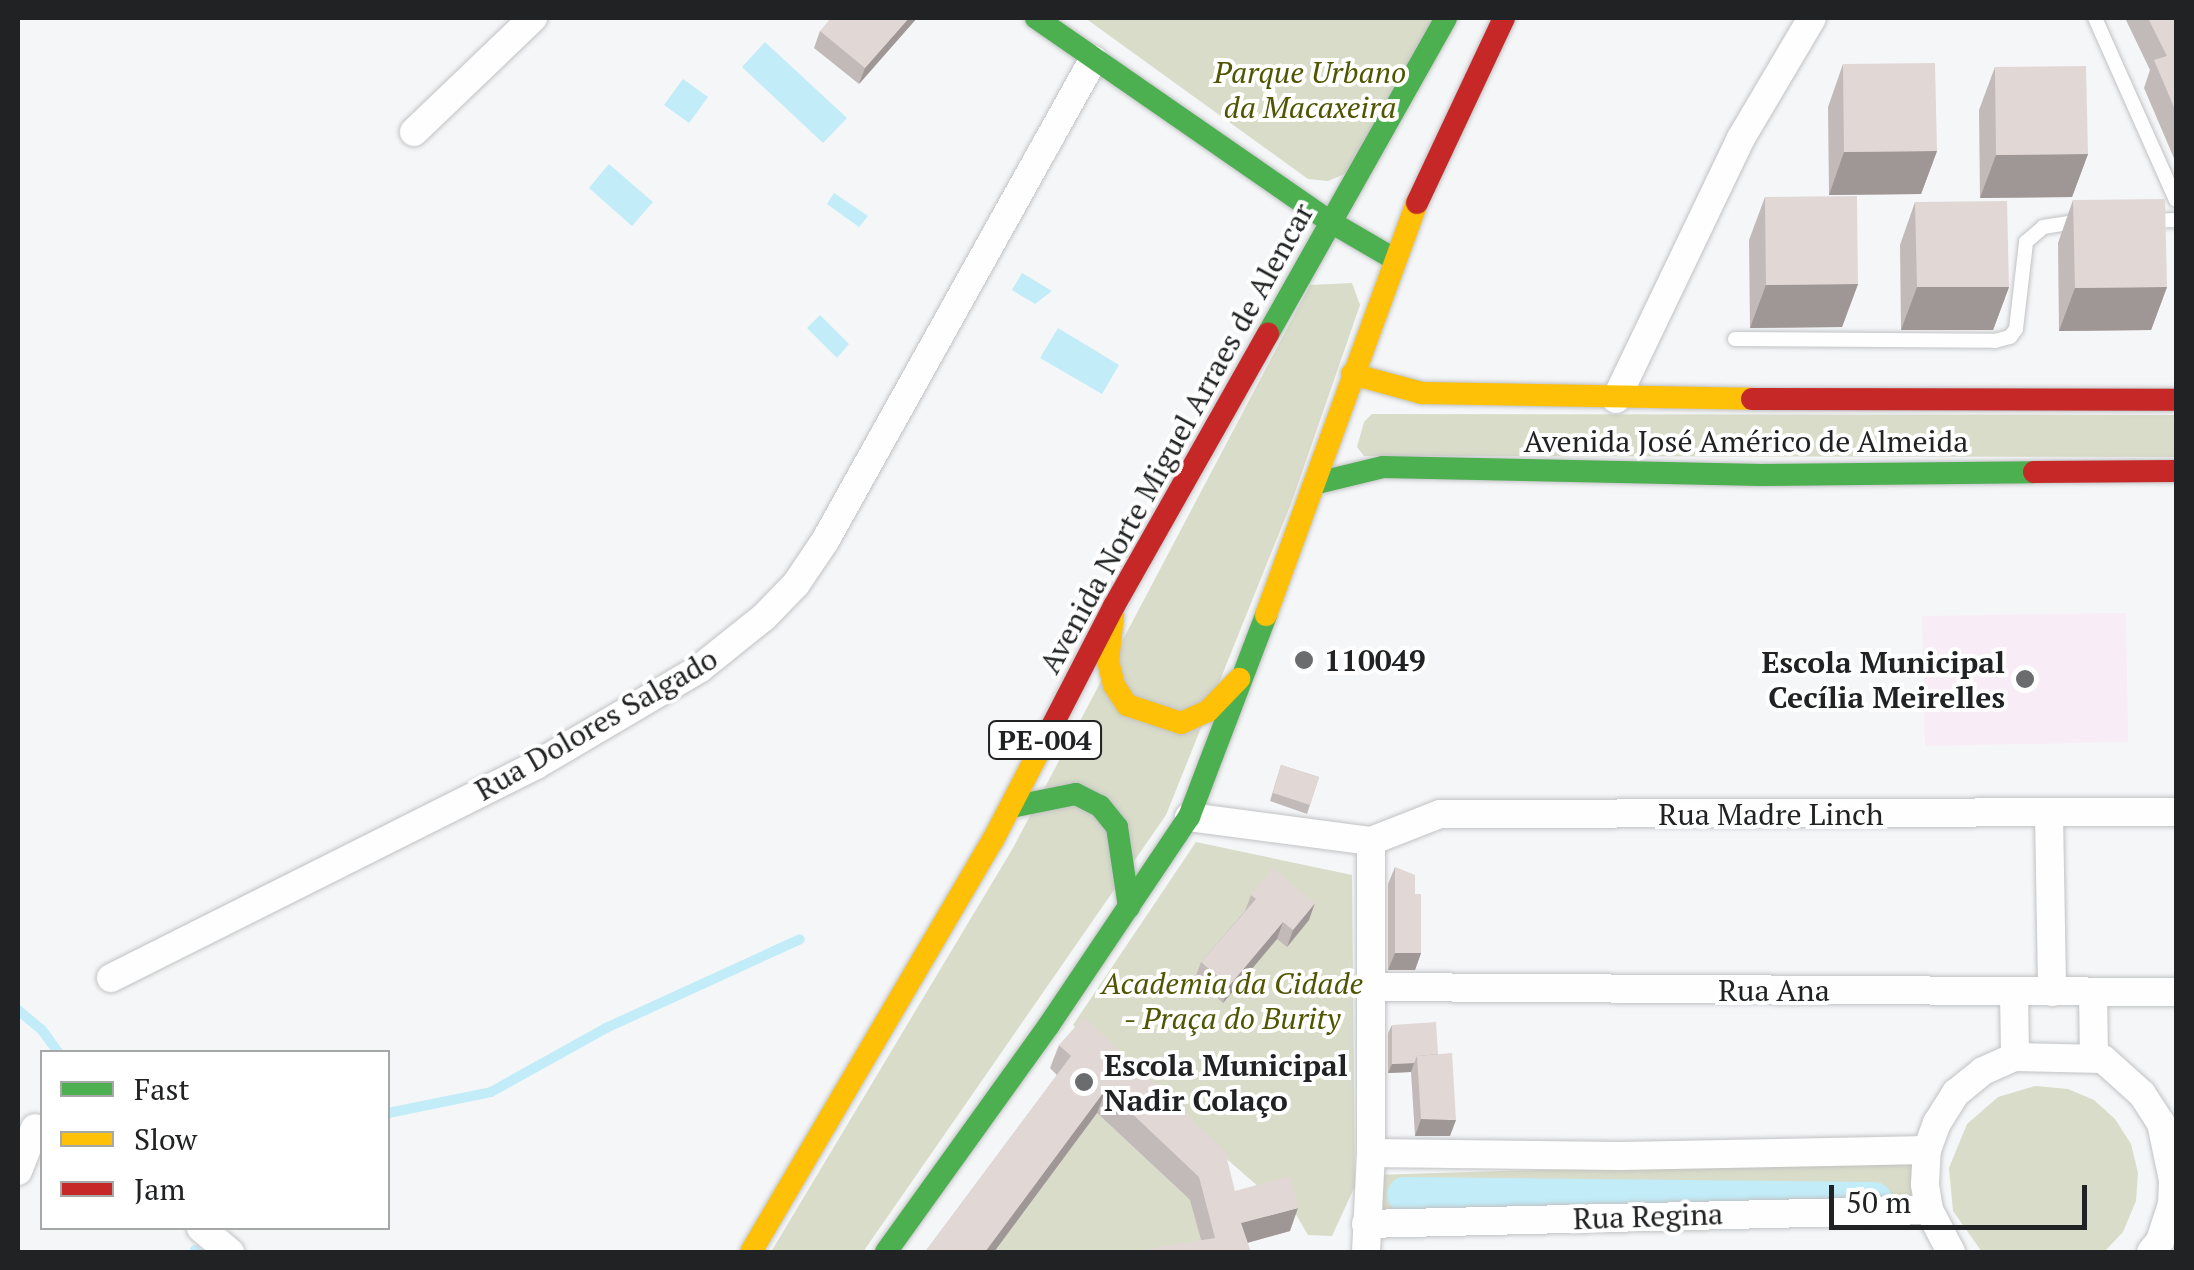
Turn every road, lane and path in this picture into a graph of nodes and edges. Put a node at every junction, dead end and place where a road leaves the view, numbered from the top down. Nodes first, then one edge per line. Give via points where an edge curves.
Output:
1 (533, 18) edge
2 (1036, 18) edge
3 (1446, 18) edge
4 (1504, 18) edge
5 (1812, 18) edge
6 (2095, 18) edge
7 (1093, 60) junction
8 (414, 132) dead end
9 (2176, 200) edge
10 (2176, 220) edge
11 (1329, 221) junction
12 (2101, 221) edge
13 (2139, 221) edge
14 (1394, 259) junction
15 (1735, 339) dead end
16 (1352, 374) junction
17 (1616, 400) junction
18 (2176, 400) edge
19 (2176, 471) edge
20 (1316, 483) junction
21 (1114, 606) junction
22 (1240, 678) junction
23 (1011, 807) junction
24 (2176, 812) edge
25 (2049, 814) junction
26 (1189, 817) junction
27 (1370, 841) junction
28 (1129, 907) junction
29 (111, 978) dead end
30 (1371, 986) junction
31 (2014, 991) junction
32 (2052, 992) junction
33 (2093, 992) junction
34 (2176, 992) edge
35 (2014, 1056) junction
36 (2094, 1058) junction
37 (32, 1127) edge
38 (1927, 1150) junction
39 (1371, 1152) junction
40 (2174, 1156) edge
41 (18, 1170) edge
42 (2174, 1204) edge
43 (1930, 1210) junction
44 (203, 1230) edge
45 (1366, 1238) edge
46 (230, 1252) edge
47 (750, 1252) edge
48 (886, 1252) edge
49 (1951, 1252) edge
50 (2151, 1252) edge

1 - 8 street
2 - 7 main road
3 - 11 main road, Avenida Norte Miguel Arraes de Alencar / PE-004
4 - 14 main road
5 - 17 street via 1741,138
6 - 9 lane
7 - 11 main road
7 - 29 street, Rua Dolores Salgado via 825,542 764,617 699,669 536,765
10 - 13 lane
11 - 14 main road
11 - 21 main road, Avenida Norte Miguel Arraes de Alencar / PE-004
12 - 15 lane via 2043,227 2026,242 2010,337
14 - 16 main road
16 - 17 main road, Avenida José Américo de Almeida via 1422,393
16 - 20 main road
17 - 18 main road, Avenida José Américo de Almeida
19 - 20 main road, Avenida José Américo de Almeida via 1761,476 1383,466
20 - 22 main road
21 - 22 main road via 1108,661 1127,705 1181,723 1208,711
21 - 23 main road, Avenida Norte Miguel Arraes de Alencar / PE-004
22 - 26 main road
23 - 28 main road via 1076,794 1100,806 1117,828
23 - 47 main road, Avenida Norte Miguel Arraes de Alencar / PE-004
24 - 25 street, Rua Madre Linch
25 - 27 street, Rua Madre Linch via 1440,814
25 - 32 street
26 - 27 street
26 - 28 main road
27 - 30 street
28 - 48 main road
30 - 31 street, Rua Ana
30 - 39 street
31 - 32 street, Rua Ana
31 - 35 street
32 - 33 street, Rua Ana
33 - 34 street, Rua Ana
33 - 36 street
35 - 36 street
35 - 38 street via 1956,1094
36 - 40 street via 2142,1094
37 - 41 street
38 - 39 street, Rua Regina
38 - 43 street
39 - 45 street
40 - 42 street
42 - 50 street
43 - 45 street, Rua Regina
43 - 49 street
44 - 46 street

